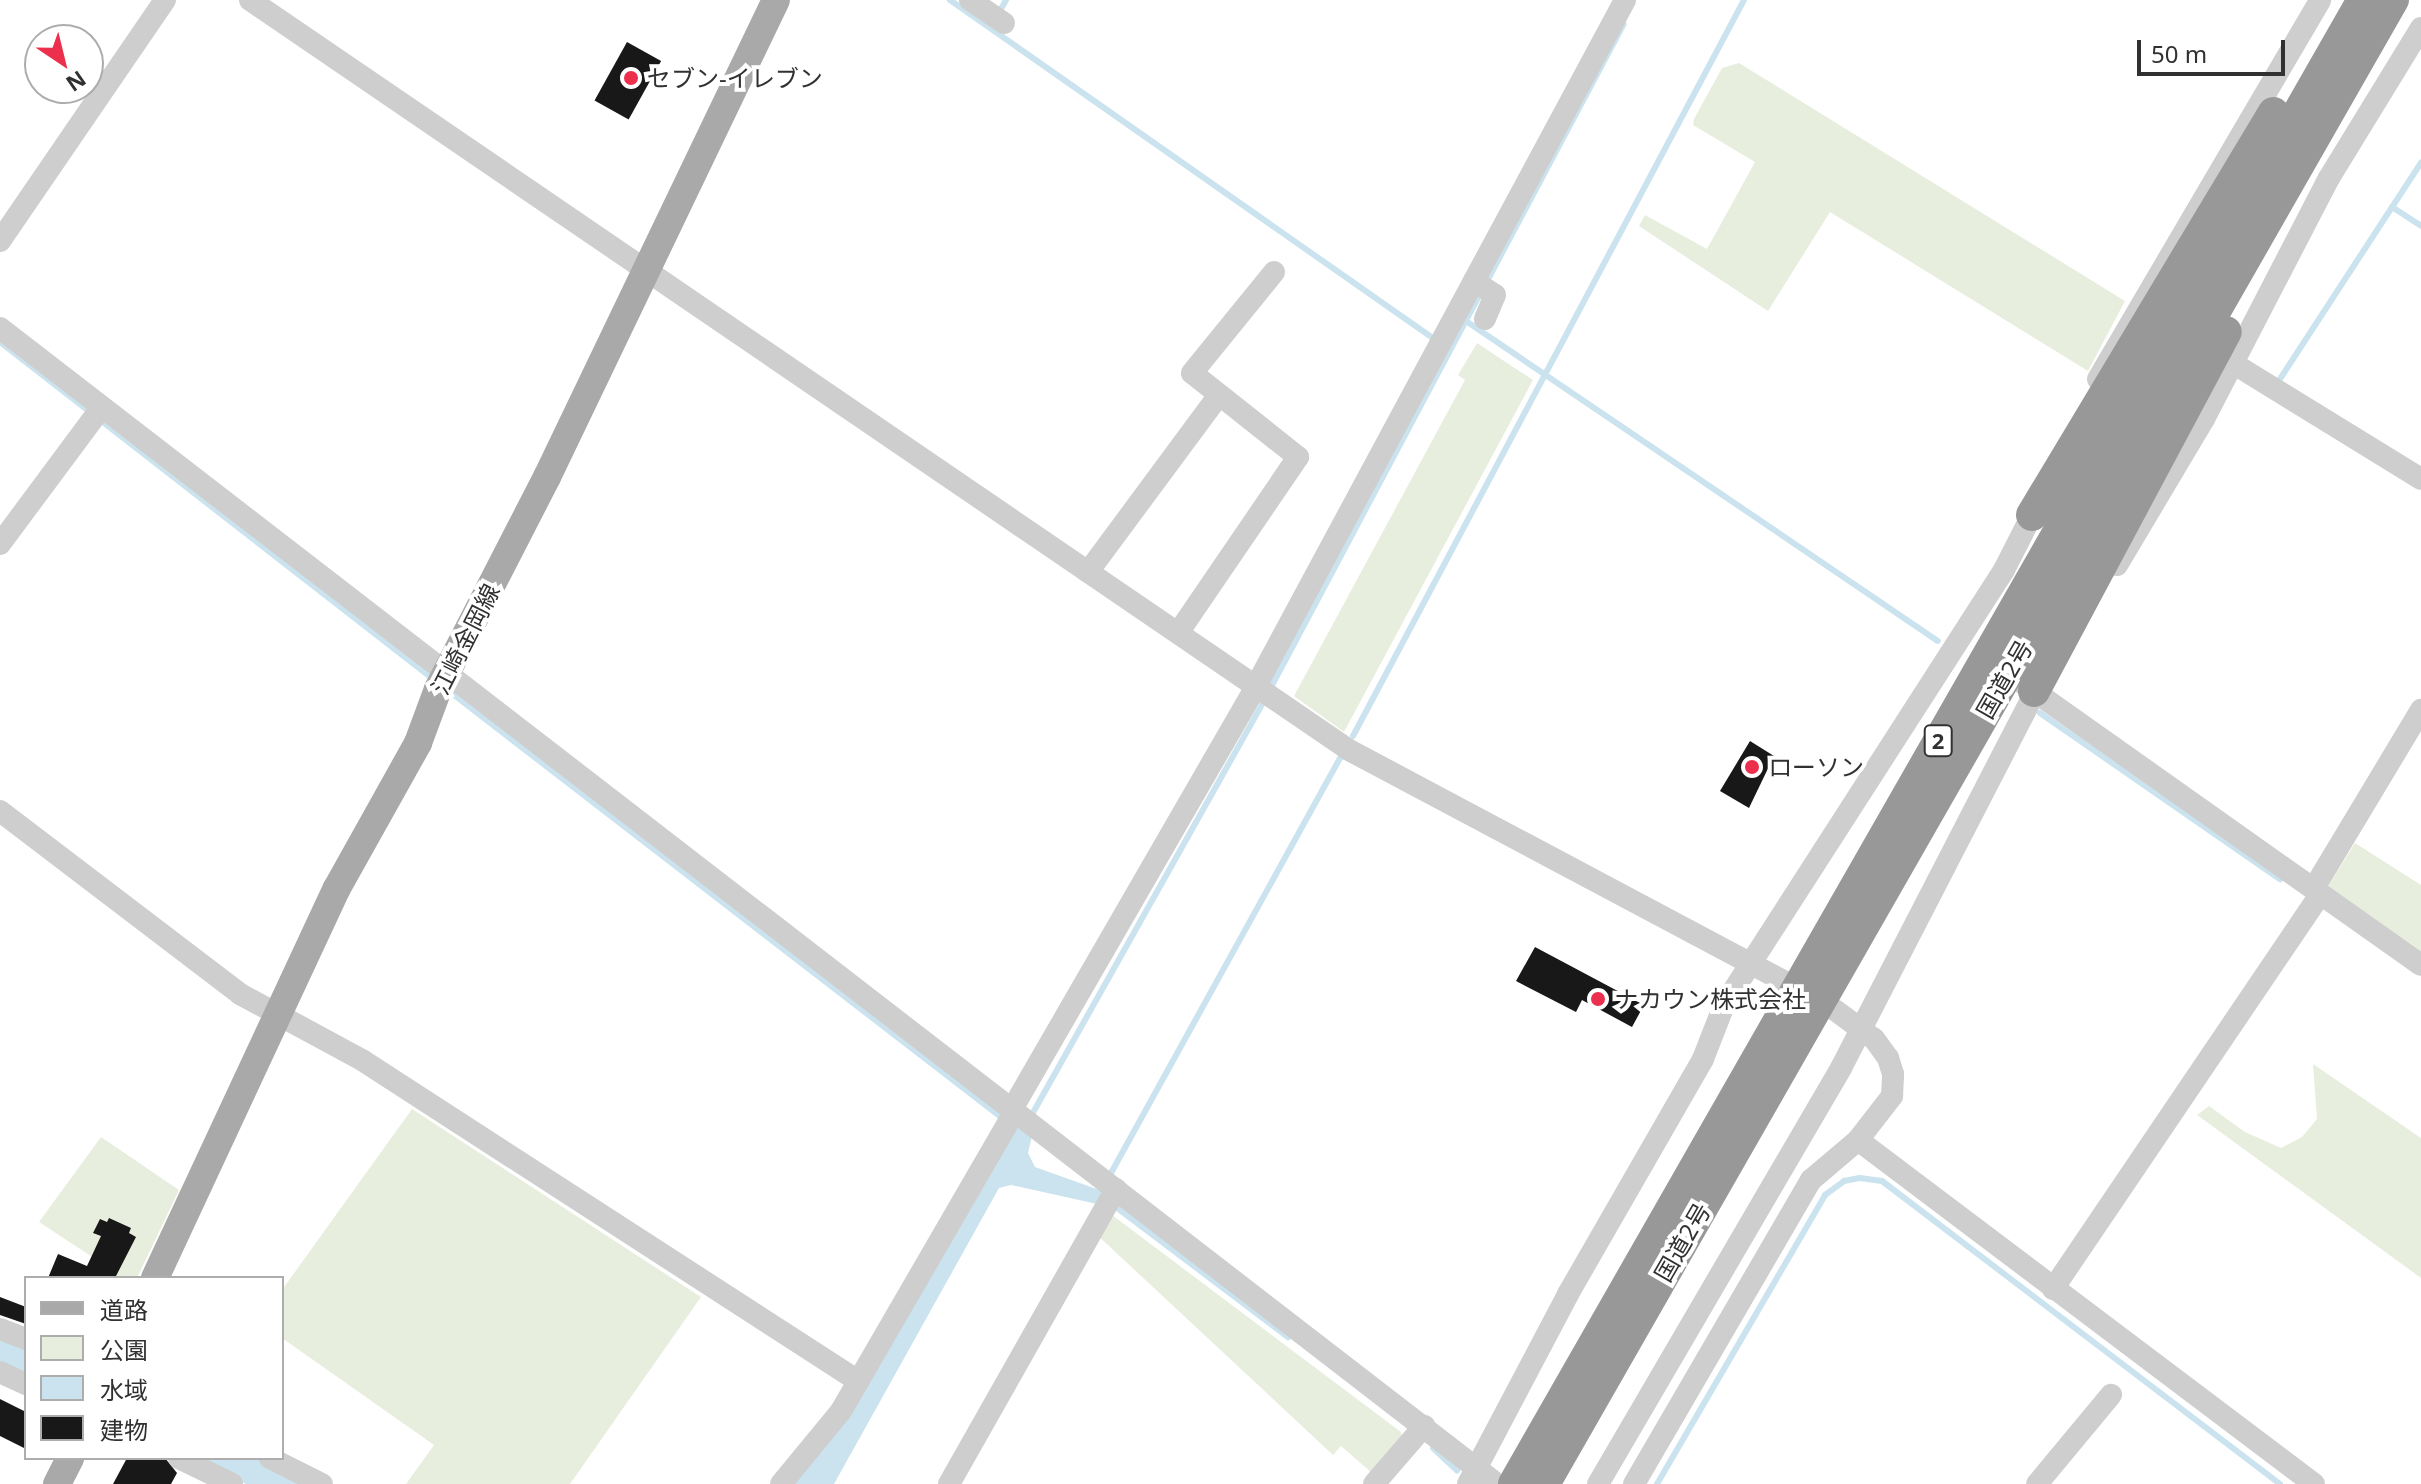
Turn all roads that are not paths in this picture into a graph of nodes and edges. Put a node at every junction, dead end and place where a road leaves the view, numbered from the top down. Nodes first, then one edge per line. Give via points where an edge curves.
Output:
1 (165, 0) edge
2 (250, 0) edge
3 (776, 0) edge
4 (970, 0) edge
5 (1625, 0) edge
6 (2320, 0) edge
7 (2349, 0) edge
8 (2363, 0) edge
9 (2393, 0) edge
10 (1004, 23) dead end
11 (2421, 28) edge
12 (2346, 84) junction
13 (0, 241) edge
14 (1274, 272) dead end
15 (647, 273) junction
16 (1481, 286) junction
17 (1485, 319) dead end
18 (0, 328) edge
19 (2231, 362) junction
20 (1219, 395) junction
21 (96, 414) junction
22 (2421, 479) edge
23 (2032, 515) junction
24 (0, 544) edge
25 (1088, 572) junction
26 (1178, 633) junction
27 (442, 681) junction
28 (2026, 686) junction
29 (1257, 687) junction
30 (2421, 710) edge
31 (0, 811) edge
32 (2316, 897) junction
33 (1752, 962) junction
34 (2421, 965) edge
35 (1782, 980) dead end
36 (1835, 1010) dead end
37 (278, 1013) junction
38 (1859, 1027) junction
39 (1015, 1119) junction
40 (1858, 1140) junction
41 (1111, 1198) junction
42 (156, 1276) edge
43 (2053, 1289) junction
44 (0, 1329) edge
45 (24, 1338) edge
46 (0, 1372) edge
47 (858, 1381) junction
48 (24, 1383) edge
49 (2111, 1395) dead end
50 (1419, 1431) junction
51 (69, 1460) edge
52 (183, 1460) edge
53 (274, 1460) edge
54 (1487, 1479) edge
55 (57, 1484) edge
56 (232, 1484) edge
57 (322, 1484) edge
58 (781, 1484) edge
59 (949, 1484) edge
60 (1374, 1484) edge
61 (1544, 1484) edge
62 (1598, 1484) edge
63 (1634, 1484) edge
64 (2037, 1484) edge
65 (2314, 1484) edge

1 - 13 street
2 - 15 street
3 - 15 main road, 江崎金岡線
4 - 10 street
5 - 16 street
6 - 23 street via 2112,349
7 - 23 highway
8 - 54 highway, 国道2号 / 2
9 - 12 highway, 国道2号 / 2
11 - 19 street via 2329,178
12 - 28 highway via 2204,376
12 - 61 highway, 国道2号 / 2
14 - 20 street via 1192,373
15 - 25 street
15 - 27 main road, 江崎金岡線
16 - 17 street via 1495,295
16 - 29 street via 1438,343
18 - 21 street
19 - 22 street
19 - 28 street via 2140,529
20 - 25 street
20 - 26 street via 1298,457
21 - 24 street
21 - 27 street
23 - 33 street via 1966,645
25 - 26 street
26 - 29 street
27 - 37 main road, 江崎金岡線 via 418,743 337,888
27 - 39 street
28 - 32 street
28 - 38 street via 1947,869
29 - 33 street via 1349,750
29 - 39 street
30 - 32 street
31 - 37 street via 240,994
32 - 34 street
32 - 43 street
33 - 35 street
33 - 54 street via 1724,1005 1703,1059
36 - 38 street
37 - 42 main road, 江崎金岡線
37 - 47 street via 362,1060
38 - 40 street via 1874,1039 1893,1074 1892,1096
38 - 62 street via 1841,1068
39 - 41 street
39 - 47 street
40 - 43 street
40 - 63 street via 1811,1180
41 - 50 street
41 - 59 street
43 - 65 street
44 - 45 street
46 - 48 street
47 - 58 street via 820,1441
49 - 64 street
50 - 54 street
50 - 60 street
51 - 55 main road
52 - 56 street
53 - 57 street

